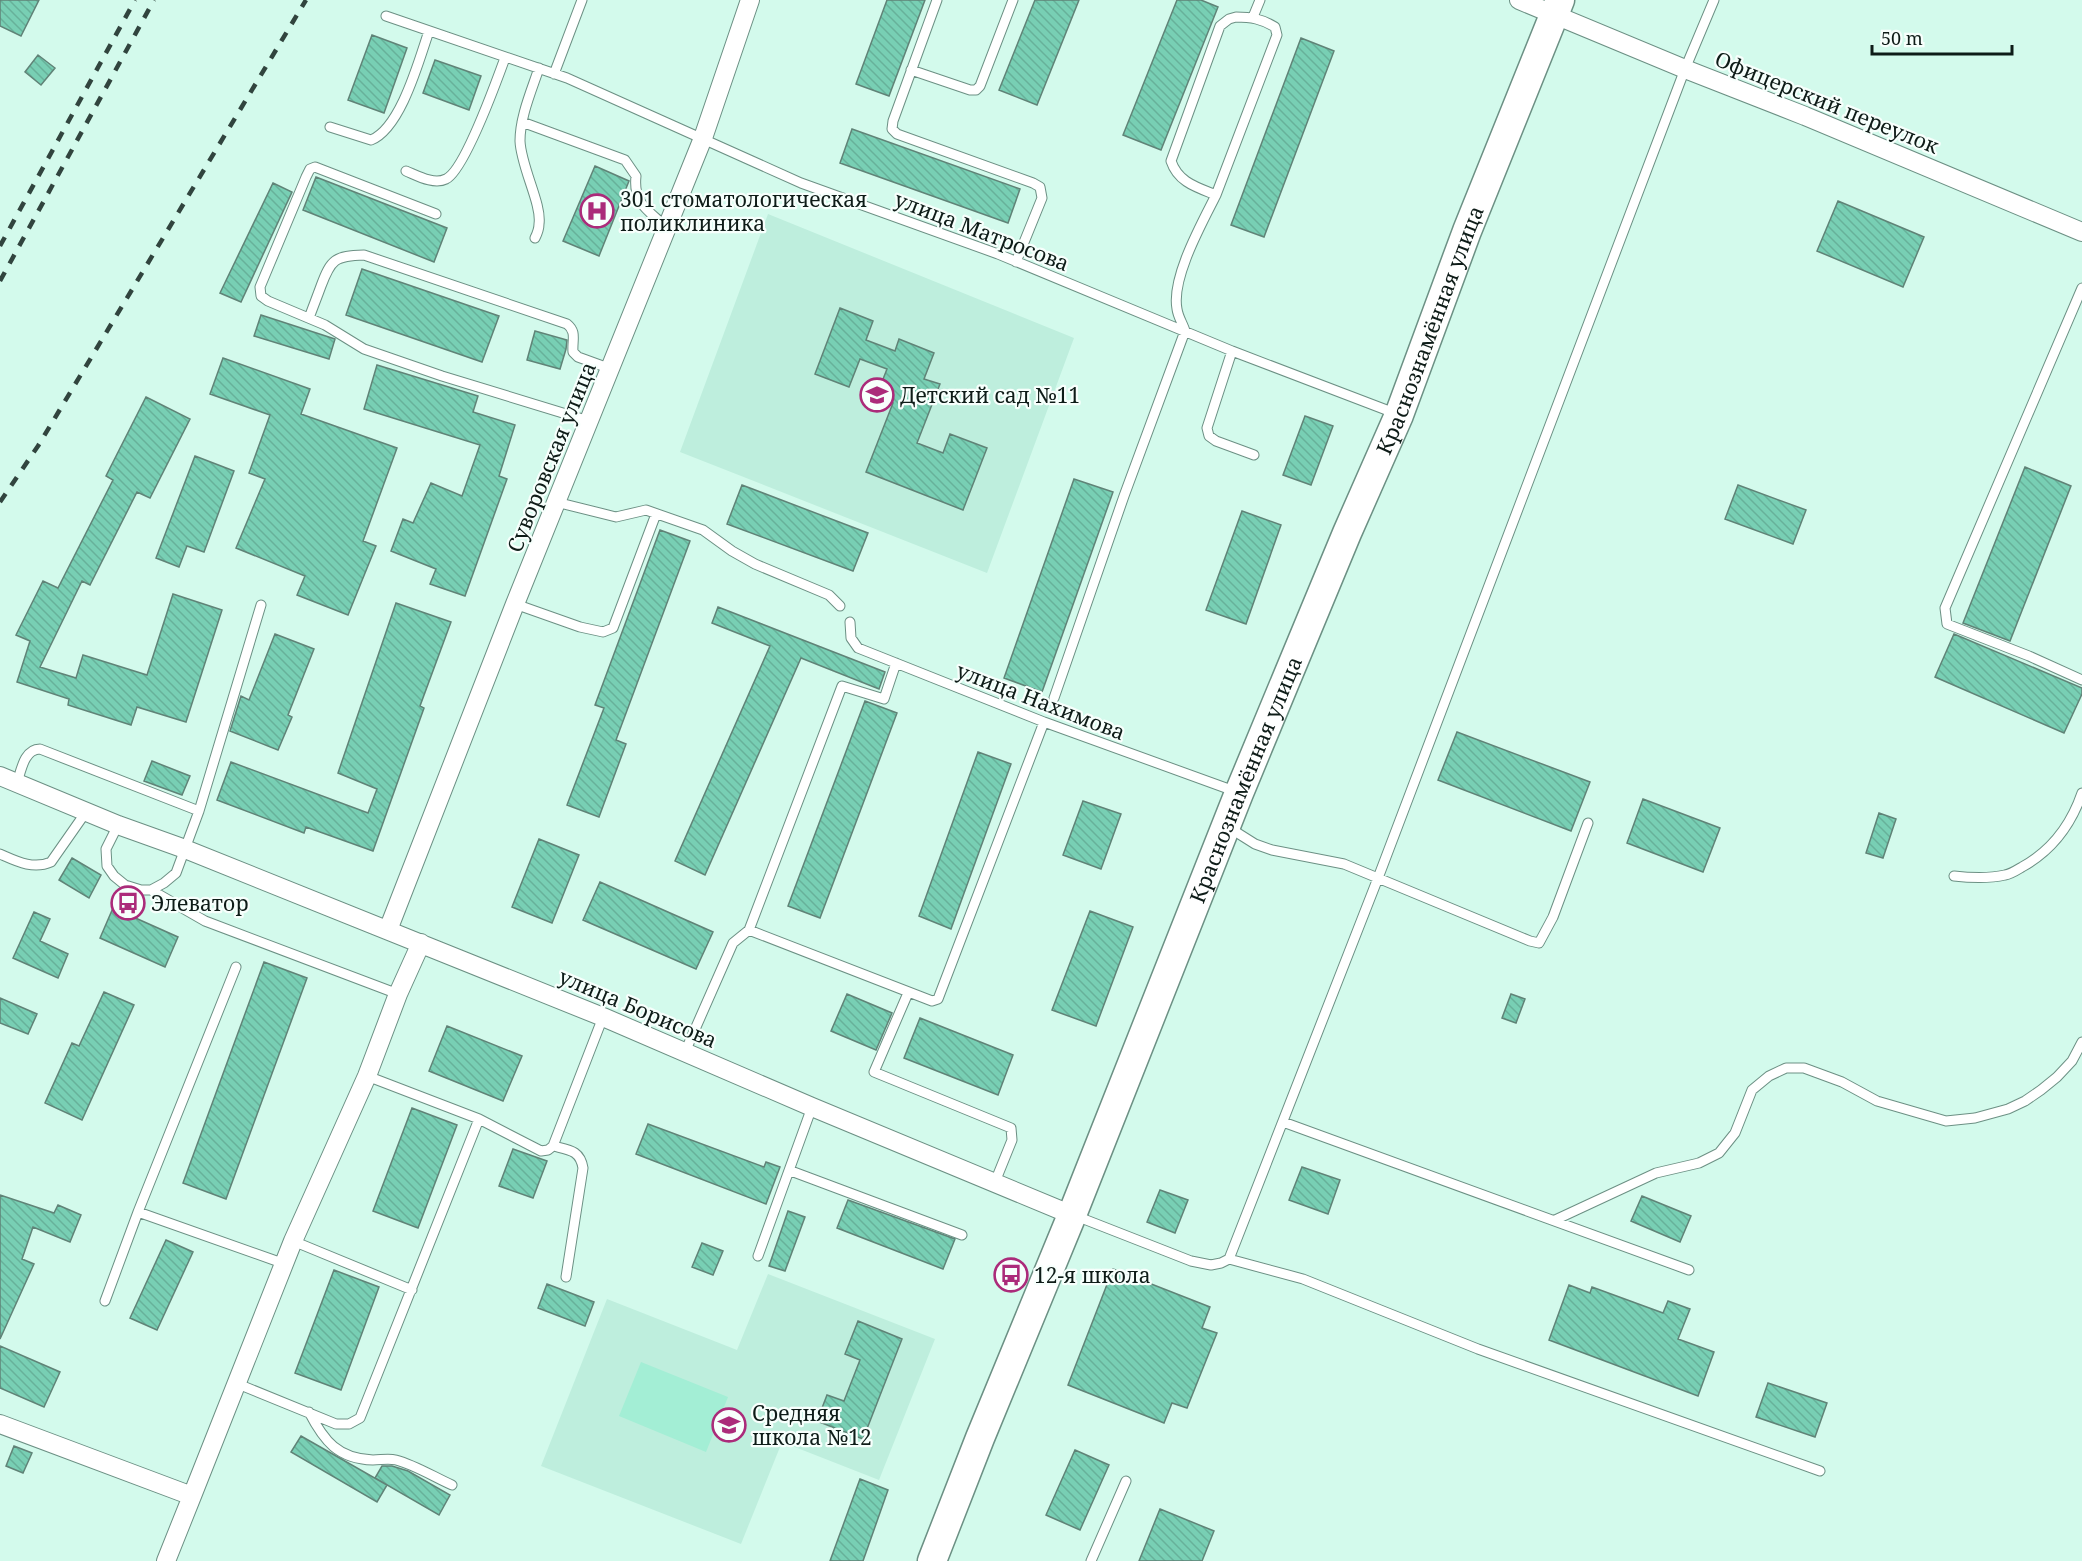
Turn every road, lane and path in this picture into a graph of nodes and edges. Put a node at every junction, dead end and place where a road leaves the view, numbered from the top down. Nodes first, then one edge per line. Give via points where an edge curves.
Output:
1 (582, 0) edge
2 (750, 0) edge
3 (937, 0) edge
4 (1013, 0) edge
5 (1260, 0) edge
6 (1519, 0) edge
7 (1714, 0) edge
8 (1557, 8) edge
9 (386, 16) dead end
10 (1253, 17) junction
11 (429, 31) junction
12 (505, 58) junction
13 (538, 68) junction
14 (1685, 69) junction
15 (911, 70) junction
16 (554, 74) junction
17 (522, 122) junction
18 (330, 128) dead end
19 (703, 138) junction
20 (406, 171) dead end
21 (1216, 195) junction
22 (436, 214) dead end
23 (666, 227) junction
24 (2082, 232) edge
25 (536, 238) dead end
26 (1016, 262) junction
27 (2082, 288) edge
28 (309, 318) junction
29 (1185, 331) junction
30 (1232, 351) junction
31 (611, 369) junction
32 (1399, 415) junction
33 (589, 421) junction
34 (1254, 455) dead end
35 (556, 502) junction
36 (656, 514) junction
37 (515, 604) junction
38 (261, 605) dead end
39 (840, 606) dead end
40 (850, 622) dead end
41 (896, 663) junction
42 (2082, 680) edge
43 (1054, 698) dead end
44 (1044, 722) junction
45 (8, 779) edge
46 (1239, 793) junction
47 (2082, 793) edge
48 (199, 811) junction
49 (86, 812) junction
50 (1588, 823) dead end
51 (118, 825) junction
52 (1226, 825) junction
53 (185, 849) junction
54 (0, 854) edge
55 (1954, 876) dead end
56 (1378, 878) junction
57 (151, 890) junction
58 (388, 930) junction
59 (749, 930) junction
60 (421, 944) junction
61 (236, 967) dead end
62 (908, 993) junction
63 (398, 994) junction
64 (603, 1017) junction
65 (2082, 1042) edge
66 (685, 1052) junction
67 (367, 1076) junction
68 (812, 1107) junction
69 (479, 1119) junction
70 (1283, 1122) junction
71 (553, 1146) junction
72 (790, 1171) junction
73 (995, 1182) junction
74 (138, 1212) junction
75 (1072, 1215) junction
76 (1555, 1220) junction
77 (962, 1235) dead end
78 (292, 1241) junction
79 (758, 1256) dead end
80 (1229, 1259) junction
81 (285, 1264) junction
82 (1689, 1270) dead end
83 (566, 1277) dead end
84 (412, 1290) junction
85 (105, 1301) dead end
86 (238, 1384) junction
87 (309, 1412) junction
88 (0, 1424) edge
89 (1820, 1471) dead end
90 (1126, 1481) dead end
91 (452, 1485) dead end
92 (192, 1496) junction
93 (166, 1561) edge
94 (932, 1561) edge
95 (1091, 1561) edge

1 - 16 lane
2 - 19 street, Суворовская улица
3 - 15 lane
4 - 15 lane via 976,90
5 - 10 lane
6 - 8 street, Офицерский переулок
7 - 14 lane
8 - 14 street, Офицерский переулок
8 - 32 main road, Краснознамённая улица via 1467,231
9 - 11 lane, улица Матросова
10 - 21 lane via 1275,27 1277,35
10 - 21 lane via 1228,19 1220,26 1171,161 1184,182
11 - 12 lane, улица Матросова
11 - 18 lane via 403,102 382,135 371,140
12 - 13 lane, улица Матросова
12 - 20 lane via 461,162 448,178 436,182
13 - 16 lane, улица Матросова
13 - 17 lane
14 - 24 street, Офицерский переулок
14 - 56 lane
15 - 26 lane via 893,121 892,129 897,134 1040,187 1042,198
16 - 19 lane, улица Матросова
17 - 23 lane via 625,160 636,176 638,200
17 - 25 lane via 524,167 540,222
19 - 23 street, Суворовская улица
19 - 26 lane, улица Матросова via 801,183
21 - 29 lane via 1189,250 1179,282 1177,309
22 - 28 lane via 315,167 310,170 260,287 261,296 268,301
23 - 31 street, Суворовская улица
26 - 29 lane, улица Матросова
27 - 42 lane via 1945,608 1947,624
28 - 31 lane via 328,266 349,255 364,255 567,324 574,334 573,352
28 - 33 lane via 364,349
29 - 30 lane, улица Матросова
29 - 43 lane
30 - 32 lane, улица Матросова
30 - 34 lane via 1207,428 1215,441
31 - 33 street, Суворовская улица
32 - 46 main road, Краснознамённая улица
33 - 35 street, Суворовская улица
35 - 36 lane via 616,517 646,510
35 - 37 street, Суворовская улица
36 - 37 lane via 613,628 603,632 580,627
36 - 39 lane via 703,530 739,556 829,595
37 - 58 street, Суворовская улица
38 - 48 lane
40 - 41 lane, улица Нахимова via 851,638 858,648
41 - 44 lane, улица Нахимова
41 - 59 lane via 884,699 842,686
44 - 46 lane, улица Нахимова
44 - 62 lane via 938,999 932,1002
45 - 48 lane via 28,753 40,749
45 - 49 street, улица Борисова
46 - 52 main road, Краснознамённая улица
47 - 55 lane via 2067,827 2035,860 2008,875
48 - 53 lane
49 - 51 street, улица Борисова
49 - 54 lane via 51,862 42,866 20,863
50 - 56 lane via 1553,917 1539,943
51 - 53 street, улица Борисова
51 - 57 lane via 106,849 107,866 125,885
52 - 56 lane via 1272,850 1344,864
52 - 75 main road, Краснознамённая улица
53 - 57 lane via 176,873
53 - 58 street, улица Борисова
56 - 70 lane
57 - 63 lane via 205,921
58 - 60 street, улица Борисова
59 - 62 lane
59 - 66 lane via 733,943
60 - 63 street
60 - 64 street, улица Борисова
61 - 74 lane
62 - 73 lane via 874,1072 1011,1128 1012,1140
63 - 67 street
64 - 66 street, улица Борисова
64 - 71 lane
65 - 76 lane via 2057,1077 2025,1101 1975,1118 1946,1121 1877,1101 1804,1068 1786,1068 1752,1090 1735,1133 1719,1153 1656,1173
66 - 68 street, улица Борисова
67 - 69 lane
67 - 78 street
68 - 72 lane
68 - 73 street, улица Борисова
69 - 71 lane via 541,1151
69 - 84 lane
70 - 76 lane
70 - 80 lane
71 - 83 lane via 576,1153 583,1168
72 - 77 lane
72 - 79 lane
73 - 75 street, улица Борисова
74 - 81 lane
74 - 85 lane
75 - 80 lane via 1191,1261 1211,1265
75 - 94 main road, Краснознамённая улица
76 - 82 lane
78 - 81 street
78 - 84 lane
80 - 89 lane via 1303,1279 1478,1349
81 - 86 street
84 - 87 lane via 360,1418 343,1425
86 - 87 lane
86 - 92 street
87 - 91 lane via 320,1434 334,1448 358,1458 400,1461
88 - 92 street
90 - 95 lane
92 - 93 street

